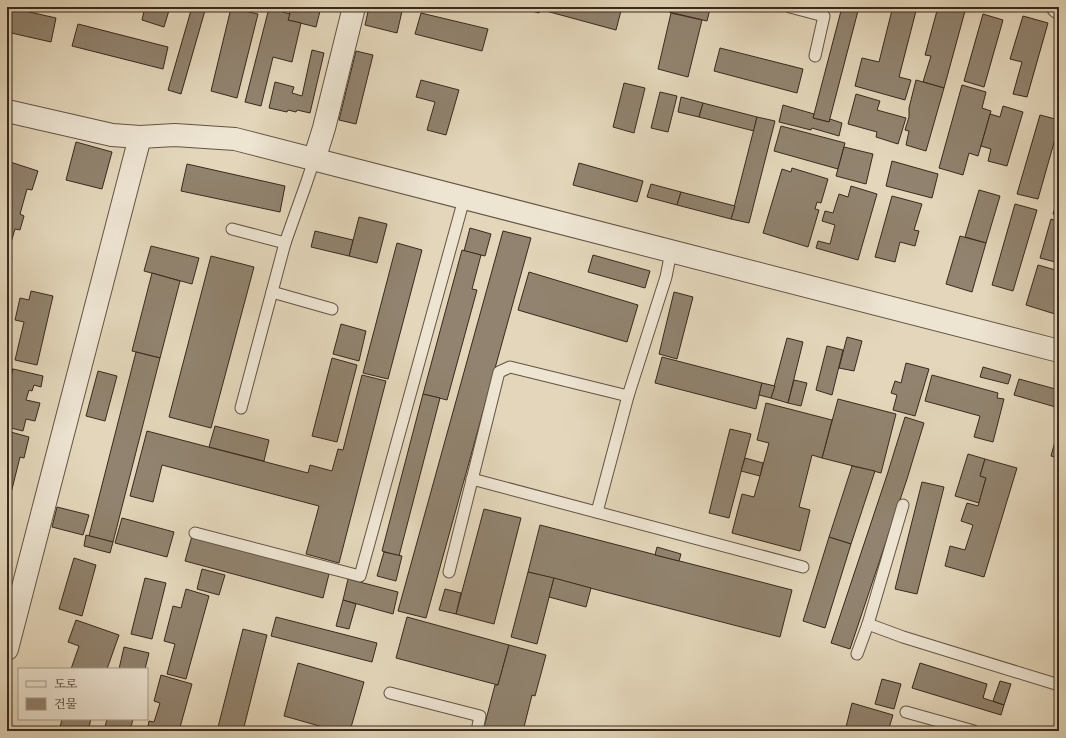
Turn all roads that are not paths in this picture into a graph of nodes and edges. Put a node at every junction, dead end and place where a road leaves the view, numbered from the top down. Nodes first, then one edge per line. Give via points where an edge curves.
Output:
1 (354, 7) edge
2 (790, 7) edge
3 (815, 56) dead end
4 (7, 111) edge
5 (140, 137) junction
6 (314, 160) junction
7 (464, 199) junction
8 (232, 229) dead end
9 (285, 243) junction
10 (671, 252) junction
11 (272, 292) junction
12 (332, 309) dead end
13 (1059, 351) edge
14 (628, 396) junction
15 (241, 408) dead end
16 (472, 480) junction
17 (903, 505) dead end
18 (597, 512) junction
19 (195, 533) dead end
20 (803, 567) dead end
21 (449, 572) dead end
22 (868, 624) junction
23 (7, 649) edge
24 (857, 654) dead end
25 (1059, 685) edge
26 (390, 693) dead end
27 (906, 712) dead end
28 (477, 731) edge
29 (974, 731) edge

1 - 6 street
2 - 3 lane via 824,16
4 - 5 street via 112,135
5 - 6 street via 175,135 235,139
5 - 23 street
6 - 7 street
6 - 9 lane
7 - 10 street
7 - 19 lane via 360,576
8 - 9 lane
9 - 11 lane
10 - 13 street
10 - 14 lane via 666,277
11 - 12 lane
11 - 15 lane
14 - 16 lane via 510,367 499,372
14 - 18 lane
16 - 18 lane
16 - 21 lane
17 - 22 lane
18 - 20 lane
22 - 24 lane
22 - 25 lane
26 - 28 lane via 480,716
27 - 29 lane

